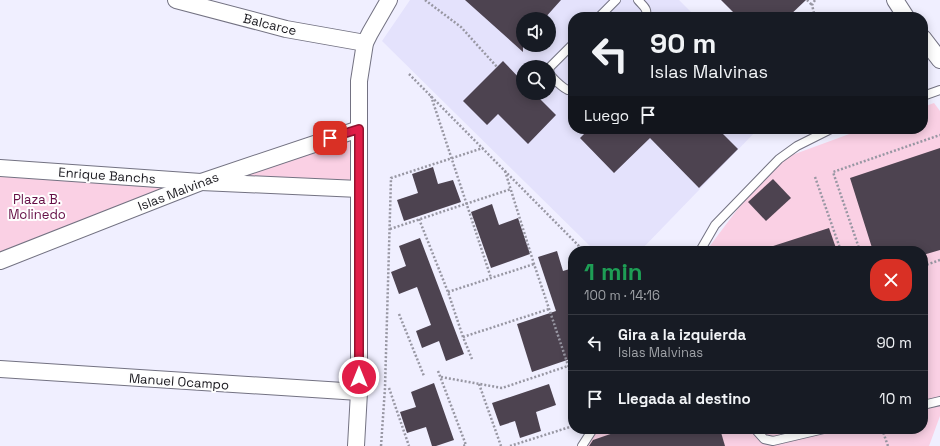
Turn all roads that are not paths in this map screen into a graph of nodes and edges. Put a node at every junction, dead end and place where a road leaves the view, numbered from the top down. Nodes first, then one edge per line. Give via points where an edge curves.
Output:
1 (176, 0) edge
2 (389, 0) edge
3 (616, 0) edge
4 (638, 0) edge
5 (895, 0) edge
6 (605, 12) edge
7 (647, 12) edge
8 (903, 12) edge
9 (366, 43) junction
10 (928, 44) edge
11 (568, 49) edge
12 (940, 60) edge
13 (568, 90) edge
14 (940, 90) edge
15 (928, 94) edge
16 (359, 129) junction
17 (821, 134) edge
18 (0, 168) edge
19 (201, 182) junction
20 (359, 189) junction
21 (703, 246) edge
22 (0, 261) edge
23 (0, 369) edge
24 (359, 392) junction
25 (940, 401) edge
26 (928, 404) edge
27 (590, 434) edge
28 (760, 434) edge
29 (803, 434) edge
30 (356, 446) edge
31 (582, 446) edge

1 - 9 street, Balcarce via 286,29
2 - 9 street
3 - 6 lane
4 - 7 lane
5 - 8 street
9 - 16 street via 360,81
10 - 12 street
11 - 13 lane via 549,71
14 - 15 lane
16 - 19 street, Islas Malvinas
16 - 20 street
17 - 21 lane via 797,146 780,159 715,226
18 - 19 street, Enrique Banchs
19 - 20 street, Enrique Banchs
19 - 22 street, Islas Malvinas
20 - 24 street
23 - 24 street, Manuel Ocampo
24 - 30 street
25 - 26 lane
27 - 31 lane
28 - 29 lane via 764,439 773,441

